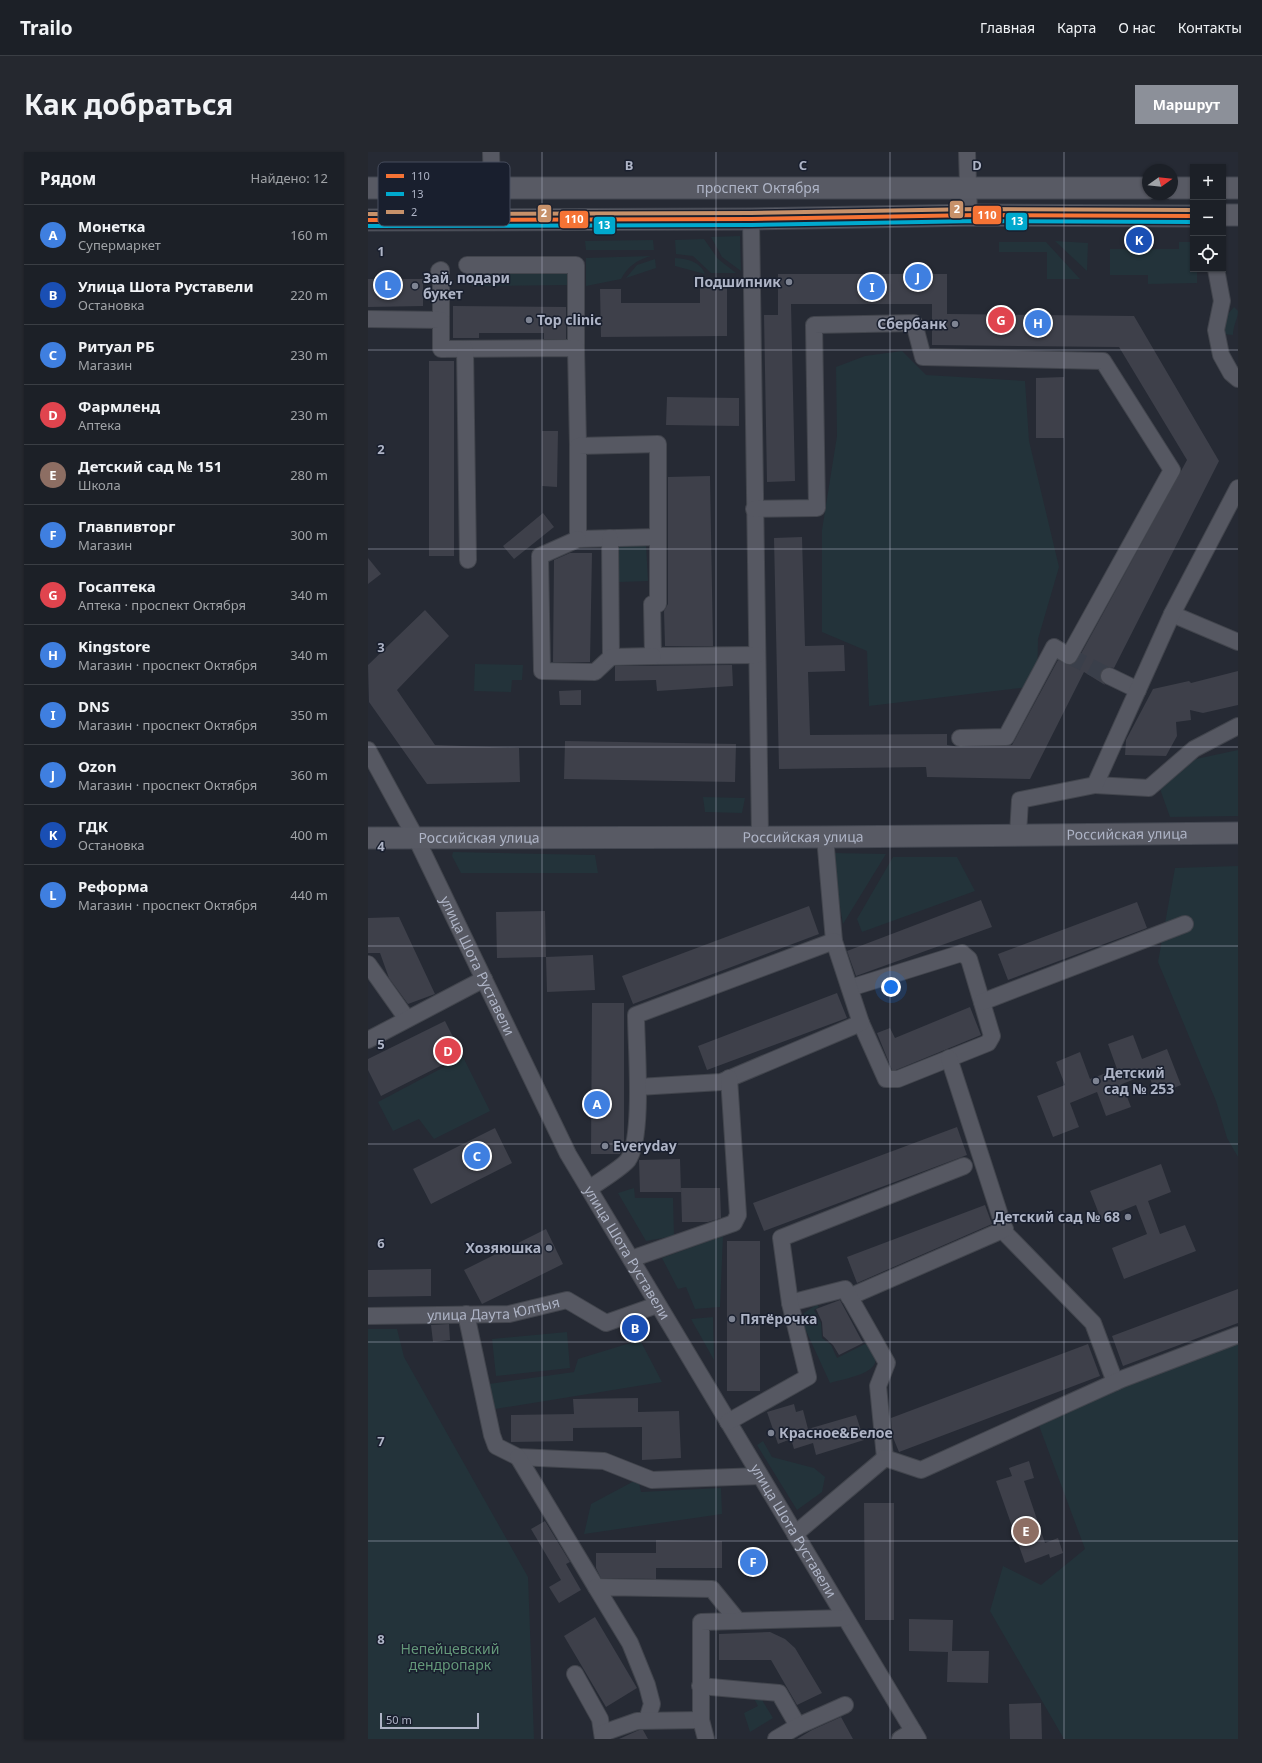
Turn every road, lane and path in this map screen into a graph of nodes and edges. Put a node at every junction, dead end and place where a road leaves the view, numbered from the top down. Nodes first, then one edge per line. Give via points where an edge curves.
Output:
1 (491, 152) edge
2 (967, 152) edge
3 (491, 162) edge
4 (968, 186) junction
5 (840, 187) junction
6 (1101, 187) junction
7 (510, 188) edge
8 (1142, 188) edge
9 (1178, 188) edge
10 (1190, 188) edge
11 (1226, 188) edge
12 (1238, 188) edge
13 (969, 215) junction
14 (1226, 215) edge
15 (1238, 215) edge
16 (1190, 216) edge
17 (839, 217) junction
18 (1100, 217) junction
19 (751, 219) junction
20 (368, 220) edge
21 (378, 220) edge
22 (510, 220) edge
23 (467, 265) dead end
24 (439, 270) dead end
25 (1217, 272) edge
26 (368, 319) edge
27 (441, 320) junction
28 (576, 348) junction
29 (466, 349) junction
30 (1238, 379) edge
31 (578, 446) junction
32 (1238, 488) edge
33 (754, 510) junction
34 (658, 537) junction
35 (610, 538) junction
36 (578, 540) junction
37 (468, 560) dead end
38 (1172, 614) junction
39 (1238, 642) edge
40 (757, 655) junction
41 (653, 656) junction
42 (612, 657) junction
43 (1110, 676) tunnel mouth
44 (1138, 690) junction
45 (1238, 726) edge
46 (960, 738) dead end
47 (368, 750) edge
48 (1095, 785) junction
49 (1238, 833) edge
50 (1018, 834) junction
51 (760, 836) junction
52 (825, 837) junction
53 (368, 838) edge
54 (416, 838) junction
55 (1185, 924) dead end
56 (834, 941) junction
57 (368, 964) edge
58 (484, 979) junction
59 (850, 988) junction
60 (982, 1002) junction
61 (407, 1019) junction
62 (861, 1022) junction
63 (368, 1040) edge
64 (949, 1058) junction
65 (729, 1078) junction
66 (638, 1087) junction
67 (964, 1166) dead end
68 (589, 1189) junction
69 (1005, 1229) junction
70 (631, 1259) junction
71 (849, 1297) junction
72 (790, 1302) junction
73 (657, 1305) junction
74 (466, 1314) junction
75 (368, 1316) edge
76 (1238, 1335) edge
77 (1115, 1382) junction
78 (728, 1422) junction
79 (518, 1457) junction
80 (885, 1458) junction
81 (760, 1476) junction
82 (795, 1534) junction
83 (596, 1587) junction
84 (845, 1618) junction
85 (738, 1621) junction
86 (575, 1674) dead end
87 (700, 1686) junction
88 (845, 1705) dead end
89 (647, 1720) junction
90 (701, 1720) junction
91 (798, 1726) junction
92 (603, 1736) edge
93 (910, 1736) edge
94 (706, 1739) edge
95 (776, 1739) edge

1 - 3 street
2 - 4 street
4 - 5 main road, проспект Октября
4 - 6 main road, проспект Октября
4 - 13 street
5 - 7 main road, проспект Октября
5 - 17 main road
6 - 8 main road, проспект Октября
6 - 18 main road
9 - 10 main road
11 - 12 main road
13 - 17 main road
13 - 18 main road
14 - 15 main road
16 - 18 main road
17 - 19 main road
19 - 22 main road
19 - 33 street
20 - 21 main road
23 - 28 street via 576,265
24 - 27 street
25 - 30 street via 1222,301 1217,336 1221,354 1231,373
26 - 27 street
27 - 29 street via 441,349
28 - 29 street
28 - 31 street
29 - 37 street
31 - 34 street via 658,444
31 - 36 street
32 - 38 street
33 - 40 street
33 - 46 street via 817,508 814,325 914,323 923,357 1103,361 1172,470 1069,656 1054,647 1006,737
34 - 35 street
34 - 41 street via 658,604 652,604
35 - 36 street
35 - 42 street
36 - 42 street via 540,556 542,671 595,672
38 - 39 street
38 - 44 street
40 - 41 street
40 - 51 street
41 - 42 street
43 - 44 street
44 - 48 street
45 - 48 street via 1194,749 1148,788
47 - 54 street, улица Шота Руставели
48 - 50 street via 1020,800
49 - 50 main road, Российская улица
50 - 52 main road, Российская улица
51 - 52 main road, Российская улица
51 - 54 main road, Российская улица
52 - 56 street
53 - 54 main road, Российская улица
54 - 58 street, улица Шота Руставели
55 - 60 street
56 - 59 street
56 - 66 street via 636,1015
57 - 61 street
58 - 61 street
58 - 68 street, улица Шота Руставели via 568,1154
59 - 60 street via 962,953 969,959
59 - 62 street
60 - 64 street via 992,1036 988,1043
61 - 63 street
62 - 64 street via 886,1079 898,1079
62 - 65 street
64 - 69 street
65 - 66 street via 721,1082
65 - 70 street via 738,1215 734,1223
66 - 68 street via 636,1142 628,1160
67 - 72 street via 781,1238
68 - 70 street, улица Шота Руставели
69 - 71 street
69 - 77 street via 1006,1234 1093,1323
70 - 73 street, улица Шота Руставели
71 - 72 street via 845,1289
71 - 80 street via 887,1363 878,1386
72 - 78 street via 808,1377
73 - 74 street, улица Даута Юлтыя via 606,1323 567,1300 509,1314
73 - 78 street, улица Шота Руставели
74 - 75 street, улица Даута Юлтыя
74 - 79 street via 492,1435 496,1446
76 - 77 street
77 - 80 street via 921,1470
78 - 81 street, улица Шота Руставели
79 - 81 street via 604,1461 652,1480
79 - 83 street
80 - 82 street
81 - 82 street, улица Шота Руставели
82 - 84 street, улица Шота Руставели
83 - 85 street via 712,1589
83 - 89 street via 630,1643 647,1685 652,1704
84 - 85 street
84 - 93 street, улица Шота Руставели
85 - 87 street via 701,1622
86 - 92 street via 600,1719
87 - 90 street
87 - 91 street via 779,1693
88 - 91 street
89 - 90 street
89 - 92 street via 637,1721
90 - 94 street
91 - 95 street

